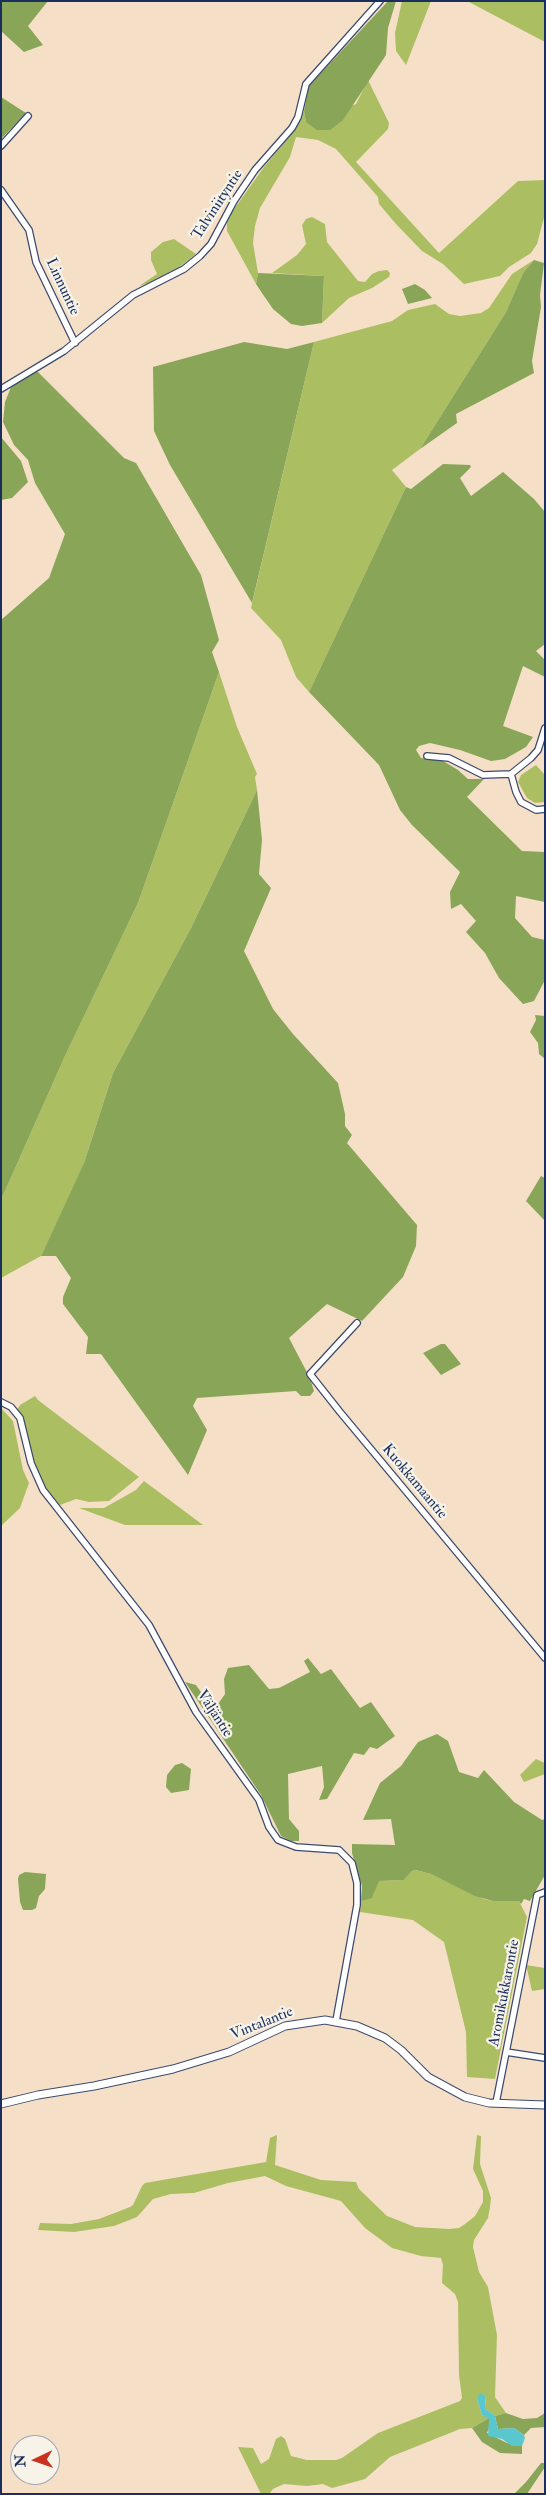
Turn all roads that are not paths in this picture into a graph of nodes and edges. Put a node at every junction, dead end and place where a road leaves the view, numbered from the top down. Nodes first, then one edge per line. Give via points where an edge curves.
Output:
1 (380, 1) edge
2 (28, 116) dead end
3 (1, 146) edge
4 (1, 190) edge
5 (75, 343) junction
6 (1, 389) edge
7 (545, 728) edge
8 (427, 756) dead end
9 (511, 774) junction
10 (545, 810) edge
11 (357, 1323) dead end
12 (1, 1402) edge
13 (545, 1658) edge
14 (545, 1892) edge
15 (336, 2021) junction
16 (506, 2052) junction
17 (545, 2058) edge
18 (496, 2103) junction
19 (1, 2104) edge
20 (545, 2104) edge

1 - 5 street, Talviniityntie via 306,84 292,128 255,170 211,244 184,269 133,294
2 - 3 street
4 - 5 street, Linnuntie via 29,230 36,262
5 - 6 street, Talviniityntie
7 - 9 street via 538,750
8 - 9 street via 449,758 483,774
9 - 10 street via 521,802 536,810
11 - 13 street, Kuokkamaantie via 310,1374
12 - 15 street, Väljäntie via 11,1407 20,1418 31,1463 43,1490 149,1625 196,1712 259,1800 269,1827 278,1840 296,1847 339,1850 352,1863 357,1905
14 - 16 street, Aromikukkarontie via 537,1895
15 - 18 street, Vintalantie via 385,2038 428,2077 451,2091
15 - 19 street, Vintalantie via 296,2023 229,2052 173,2070
16 - 17 street
16 - 18 street, Aromikukkarontie
18 - 20 street, Vintalantie

